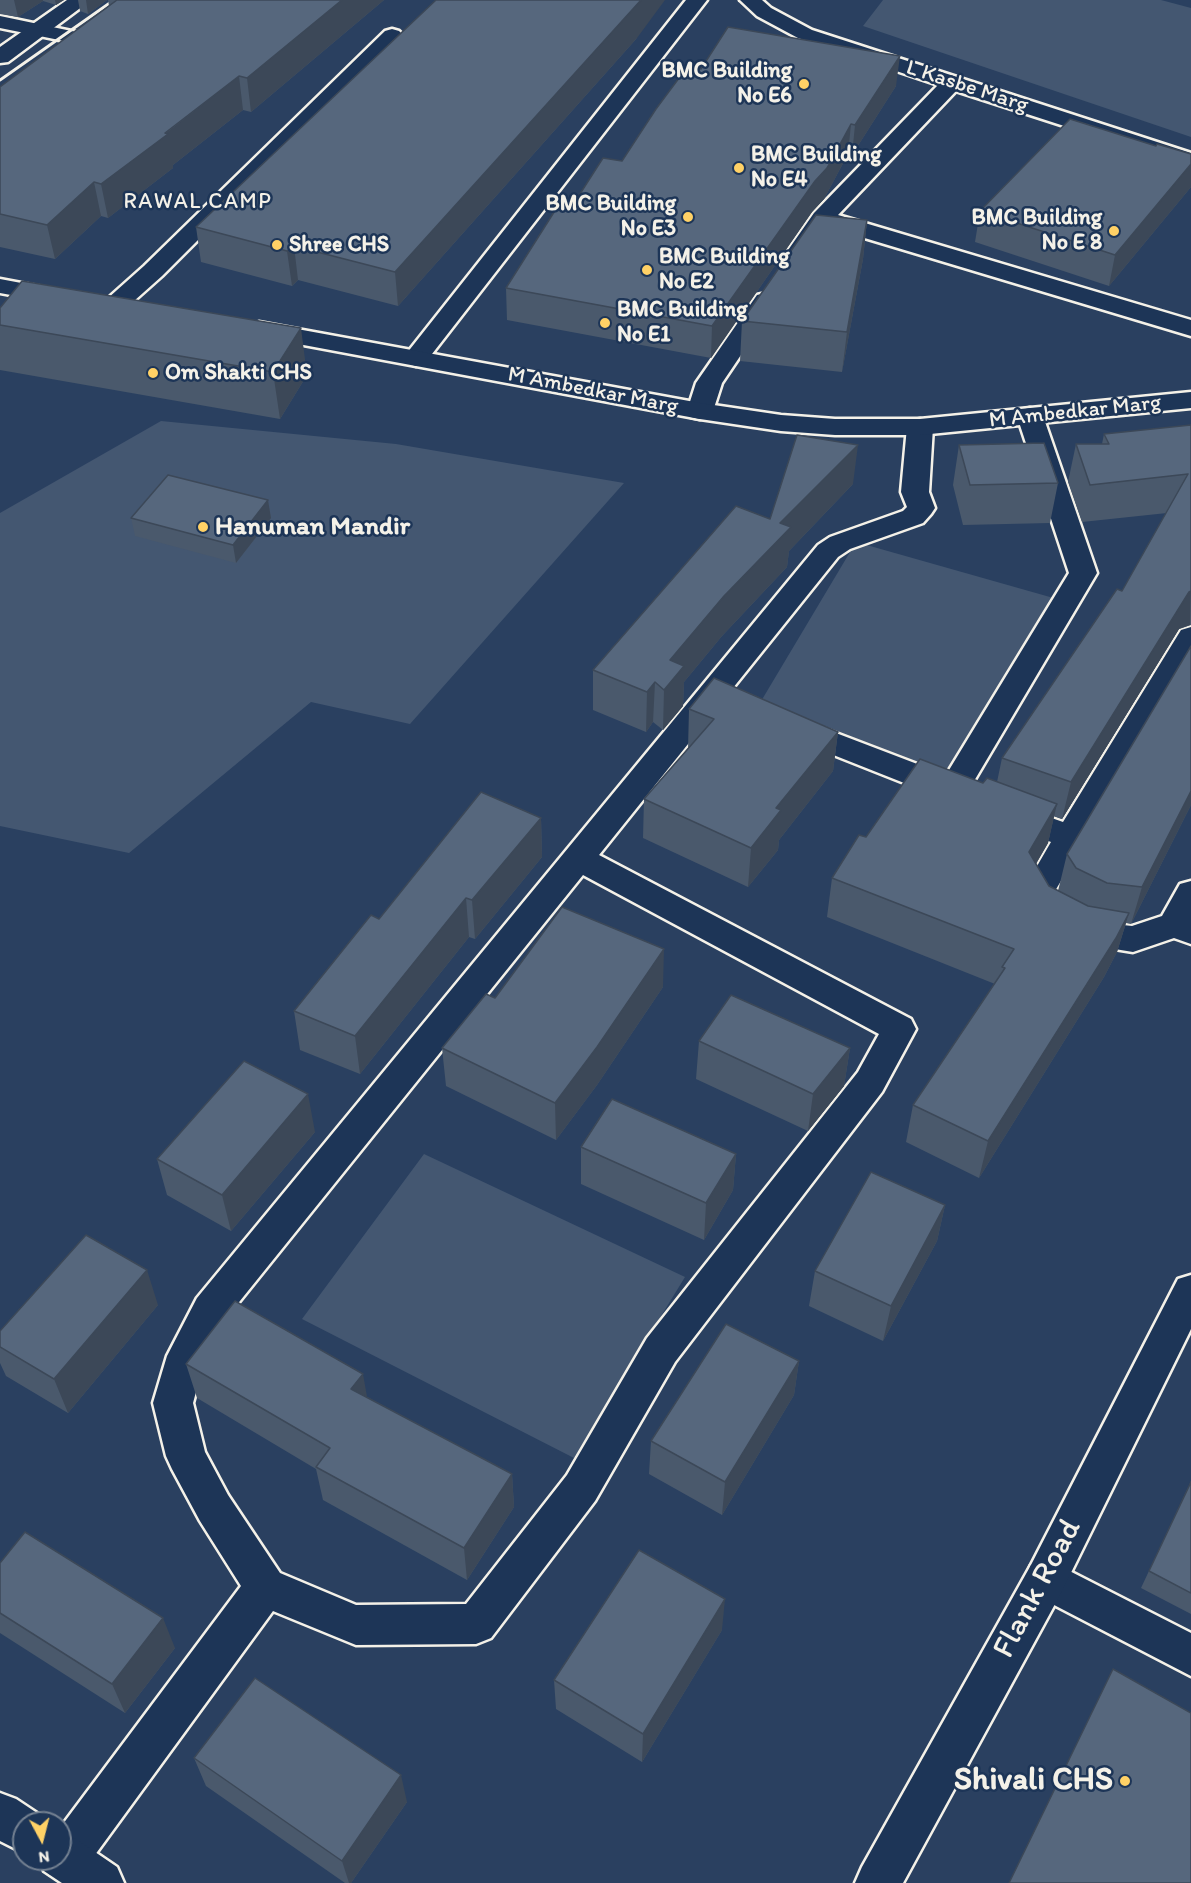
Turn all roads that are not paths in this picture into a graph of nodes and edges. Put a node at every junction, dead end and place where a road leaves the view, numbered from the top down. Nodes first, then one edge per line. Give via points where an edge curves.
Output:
1 (81, 0) edge
2 (697, 0) edge
3 (750, 0) edge
4 (0, 22) edge
5 (39, 29) junction
6 (392, 35) dead end
7 (55, 51) edge
8 (0, 57) edge
9 (952, 82) junction
10 (1191, 160) edge
11 (822, 218) junction
12 (0, 285) edge
13 (96, 302) junction
14 (150, 310) edge
15 (231, 325) edge
16 (1191, 329) edge
17 (1191, 351) edge
18 (416, 358) junction
19 (1191, 400) edge
20 (700, 411) junction
21 (1030, 416) junction
22 (920, 428) junction
23 (1191, 637) edge
24 (710, 695) junction
25 (984, 805) edge
26 (1070, 837) junction
27 (578, 858) junction
28 (1191, 893) edge
29 (1182, 928) edge
30 (1191, 1291) edge
31 (1046, 1579) junction
32 (265, 1587) junction
33 (1191, 1655) edge
34 (72, 1843) edge
35 (72, 1863) edge
36 (101, 1883) edge
37 (878, 1883) edge

1 - 5 street
2 - 18 street
3 - 9 street, L Kasbe Marg via 805,34
4 - 5 street
5 - 7 street via 82,31
5 - 8 street
6 - 13 street via 153,271
9 - 10 street, L Kasbe Marg
9 - 11 street
11 - 16 street
11 - 20 street via 709,383
12 - 13 street
13 - 14 street
15 - 18 street, M Ambedkar Marg
16 - 17 street via 1186,344
18 - 20 street, M Ambedkar Marg
19 - 21 street, M Ambedkar Marg
20 - 22 street, M Ambedkar Marg via 781,423
21 - 22 street, M Ambedkar Marg
21 - 24 street via 1083,573 953,790
22 - 24 street via 915,492 921,508 913,517 828,550
23 - 26 street
24 - 27 street
25 - 26 street
26 - 29 street via 1038,892 1053,915 1090,934 1133,939
27 - 32 street via 210,1311 186,1356 173,1403 186,1456
27 - 32 street via 899,1029 870,1082 661,1350 581,1488 476,1624 357,1625
28 - 29 street
30 - 31 street, Flank Road
31 - 33 street
31 - 37 street, Flank Road
32 - 34 street
35 - 36 street

